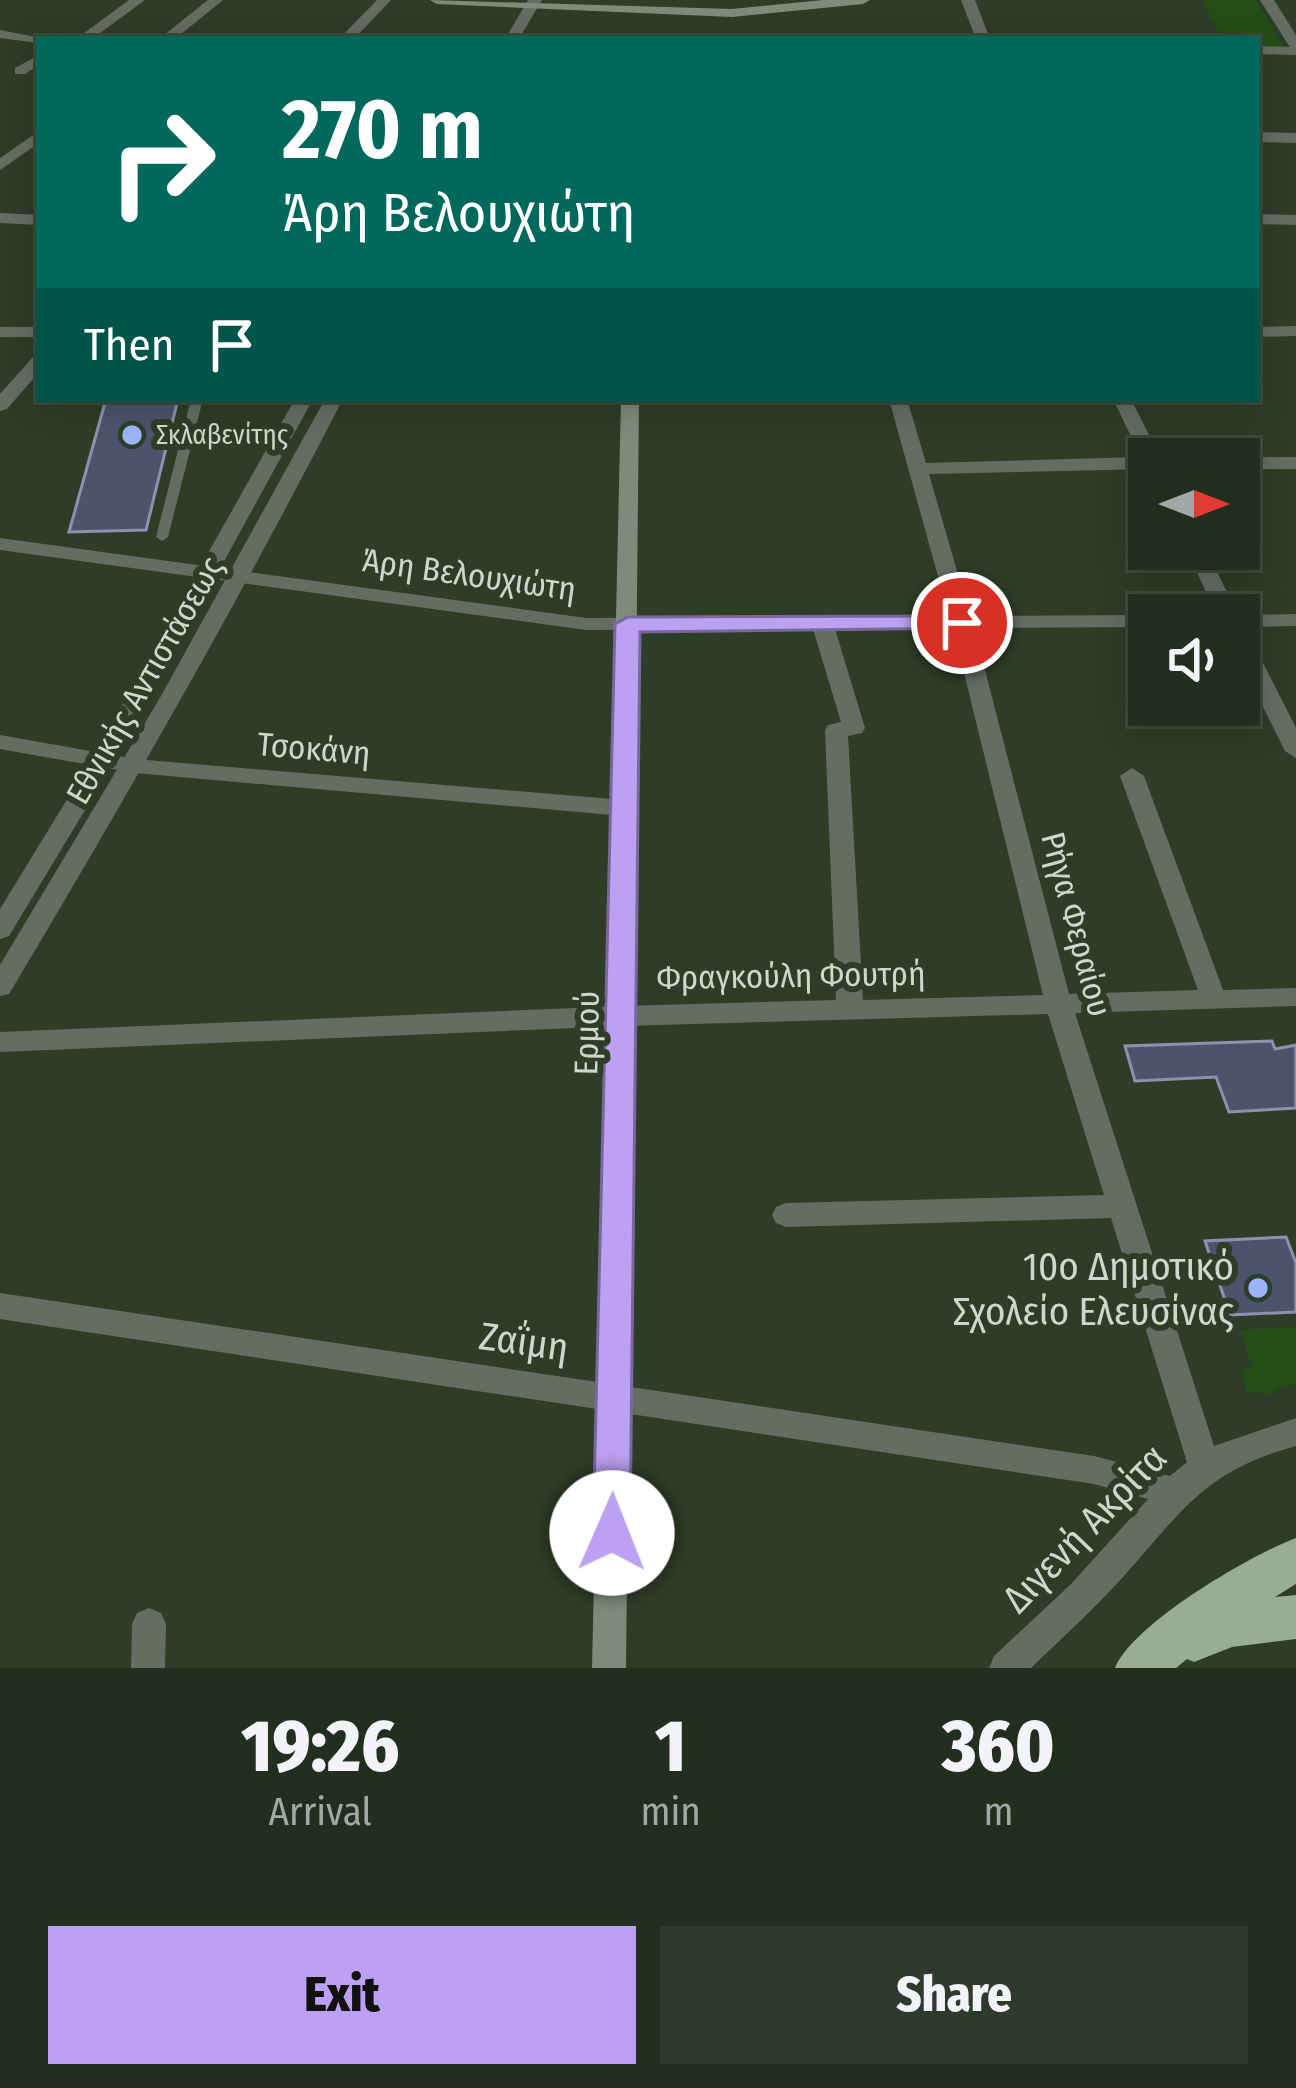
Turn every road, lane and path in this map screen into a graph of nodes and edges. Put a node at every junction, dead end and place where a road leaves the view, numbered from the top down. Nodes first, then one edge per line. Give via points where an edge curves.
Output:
1 (138, 0) edge
2 (216, 0) edge
3 (384, 0) edge
4 (437, 0) edge
5 (863, 0) edge
6 (968, 0) edge
7 (1267, 0) edge
8 (543, 2) edge
9 (750, 12) edge
10 (0, 34) edge
11 (87, 36) edge
12 (170, 36) edge
13 (349, 36) edge
14 (515, 36) edge
15 (532, 36) edge
16 (982, 36) edge
17 (36, 39) edge
18 (1296, 49) edge
19 (1260, 50) edge
20 (36, 61) edge
21 (20, 71) dead end
22 (1260, 137) edge
23 (36, 138) edge
24 (1296, 138) edge
25 (0, 165) edge
26 (0, 218) edge
27 (1260, 219) edge
28 (36, 220) edge
29 (1296, 220) edge
30 (0, 332) edge
31 (36, 332) edge
32 (1260, 332) edge
33 (1296, 332) edge
34 (36, 365) edge
35 (196, 402) edge
36 (302, 402) edge
37 (332, 402) edge
38 (630, 402) edge
39 (899, 402) edge
40 (1123, 402) edge
41 (0, 405) edge
42 (1140, 438) edge
43 (1128, 462) edge
44 (1260, 463) edge
45 (1296, 463) edge
46 (916, 469) junction
47 (162, 537) dead end
48 (0, 544) edge
49 (207, 572) junction
50 (242, 576) junction
51 (1260, 620) edge
52 (1296, 620) edge
53 (1128, 621) edge
54 (822, 623) junction
55 (962, 623) junction
56 (628, 624) junction
57 (1260, 679) edge
58 (0, 742) edge
59 (1296, 751) edge
60 (102, 761) junction
61 (136, 766) junction
62 (1132, 776) dead end
63 (624, 808) junction
64 (0, 931) edge
65 (0, 987) edge
66 (1213, 997) junction
67 (1296, 997) edge
68 (1058, 1002) junction
69 (850, 1010) junction
70 (622, 1016) junction
71 (1, 1046) edge
72 (1124, 1206) junction
73 (786, 1215) dead end
74 (0, 1306) edge
75 (615, 1397) junction
76 (1296, 1432) edge
77 (1204, 1463) junction
78 (1175, 1492) junction
79 (1296, 1559) edge
80 (1296, 1616) edge
81 (148, 1624) dead end
82 (1146, 1661) edge
83 (148, 1668) edge
84 (609, 1668) edge
85 (1006, 1668) edge

1 - 11 street
2 - 12 street
3 - 13 street
4 - 8 main road
5 - 9 main road
6 - 16 street
7 - 18 street
8 - 9 main road
8 - 14 street
8 - 15 street
10 - 17 street
18 - 19 street
20 - 21 street
22 - 24 street
23 - 25 street
26 - 28 street
27 - 29 street
30 - 31 street
32 - 33 street
34 - 41 street
35 - 47 lane
36 - 49 street, Εθνικής Αντιστάσεως
37 - 50 street, Εθνικής Αντιστάσεως
38 - 56 main road, Ερμού
39 - 46 street, Ρήγα Φεραίου
40 - 42 street
43 - 46 street
44 - 45 street
46 - 55 street, Ρήγα Φεραίου
48 - 49 street, Άρη Βελουχιώτη
49 - 50 street, Άρη Βελουχιώτη
49 - 60 street, Εθνικής Αντιστάσεως
50 - 56 street, Άρη Βελουχιώτη
50 - 61 street, Εθνικής Αντιστάσεως
51 - 52 street
53 - 55 street, Άρη Βελουχιώτη
54 - 55 street, Άρη Βελουχιώτη
54 - 56 street, Άρη Βελουχιώτη
54 - 69 street via 854,728 836,730
55 - 68 street, Ρήγα Φεραίου
56 - 63 main road, Ερμού
57 - 59 street
58 - 60 street, Τσοκάνη
60 - 61 street, Τσοκάνη
60 - 64 street, Εθνικής Αντιστάσεως
61 - 63 street, Τσοκάνη
61 - 65 street, Εθνικής Αντιστάσεως
62 - 66 street
63 - 70 main road, Ερμού
66 - 67 street, Φραγκούλη Φουτρή
66 - 68 street, Φραγκούλη Φουτρή
68 - 69 street, Φραγκούλη Φουτρή
68 - 72 street, Ρήγα Φεραίου
69 - 70 street, Φραγκούλη Φουτρή
70 - 71 street, Φραγκούλη Φουτρή
70 - 75 main road, Ερμού
72 - 73 street
72 - 77 street, Ρήγα Φεραίου
74 - 75 street, Ζαΐμη
75 - 78 street, Ζαΐμη via 1094,1470
75 - 84 main road, Ερμού
76 - 77 street, Διγενή Ακρίτα
77 - 78 street, Διγενή Ακρίτα
78 - 85 street, Διγενή Ακρίτα via 1097,1582
79 - 82 highway
80 - 82 highway via 1232,1625
81 - 83 street

